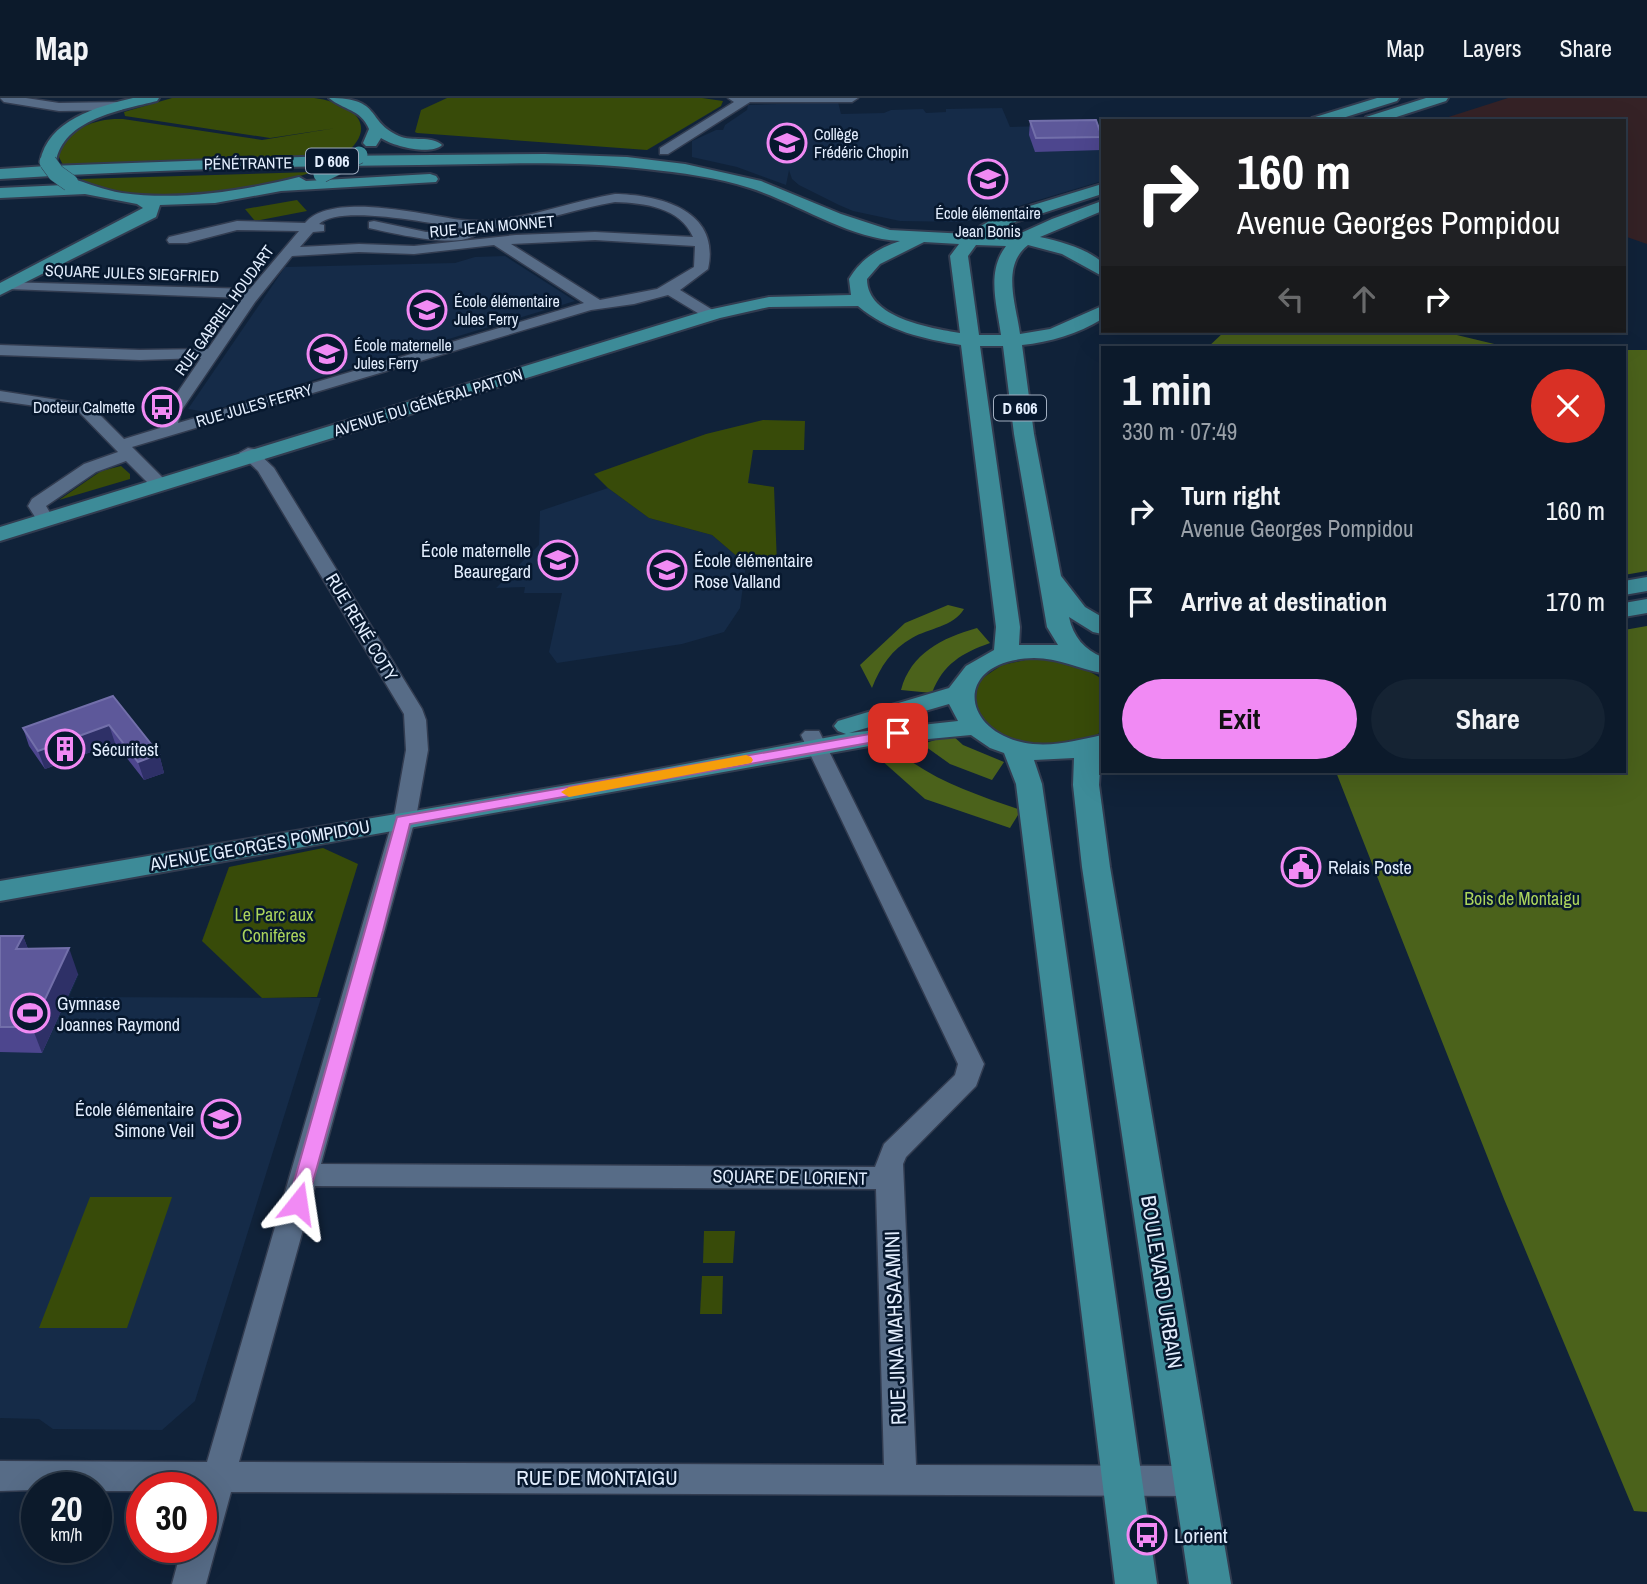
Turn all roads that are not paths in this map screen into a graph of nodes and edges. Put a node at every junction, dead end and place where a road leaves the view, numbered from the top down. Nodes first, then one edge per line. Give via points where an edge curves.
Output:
1 (4, 98) edge
2 (152, 98) edge
3 (852, 98) edge
4 (1392, 98) edge
5 (1441, 98) edge
6 (740, 99) edge
7 (346, 100) edge
8 (121, 106) junction
9 (59, 107) junction
10 (76, 116) junction
11 (1324, 119) edge
12 (1374, 119) edge
13 (376, 129) junction
14 (52, 142) junction
15 (32, 151) dead end
16 (659, 162) junction
17 (717, 175) junction
18 (0, 176) edge
19 (477, 176) dead end
20 (450, 178) dead end
21 (283, 187) junction
22 (89, 189) junction
23 (1101, 189) edge
24 (0, 193) edge
25 (248, 194) junction
26 (139, 198) junction
27 (1101, 206) edge
28 (391, 214) junction
29 (620, 217) junction
30 (426, 218) junction
31 (314, 222) junction
32 (380, 225) junction
33 (405, 231) junction
34 (111, 232) junction
35 (485, 233) junction
36 (971, 239) junction
37 (174, 240) dead end
38 (701, 242) junction
39 (1019, 242) junction
40 (287, 252) junction
41 (959, 256) junction
42 (1004, 259) junction
43 (1101, 270) edge
44 (5, 287) edge
45 (670, 290) junction
46 (860, 293) junction
47 (254, 294) junction
48 (597, 305) junction
49 (1101, 312) edge
50 (708, 314) junction
51 (0, 350) edge
52 (214, 353) junction
53 (0, 396) edge
54 (168, 429) junction
55 (125, 450) junction
56 (250, 455) junction
57 (158, 483) junction
58 (43, 516) junction
59 (0, 531) edge
60 (1052, 579) junction
61 (1647, 584) edge
62 (1626, 588) edge
63 (1647, 606) edge
64 (1626, 610) edge
65 (1101, 626) edge
66 (1006, 655) junction
67 (1092, 662) edge
68 (960, 693) junction
69 (976, 727) junction
70 (815, 740) junction
71 (1013, 746) junction
72 (1095, 746) edge
73 (405, 813) junction
74 (0, 877) edge
75 (0, 891) edge
76 (305, 1175) junction
77 (889, 1178) junction
78 (0, 1476) edge
79 (219, 1476) junction
80 (901, 1479) junction
81 (1122, 1481) junction
82 (1194, 1481) junction
83 (217, 1483) edge
84 (195, 1563) edge
85 (189, 1584) edge
86 (1136, 1584) edge
87 (1210, 1584) edge

1 - 9 street
2 - 8 main road
3 - 6 street
4 - 11 main road
5 - 12 main road
6 - 16 street
7 - 13 main road via 369,114
8 - 9 street
8 - 10 main road
9 - 10 street
10 - 14 main road
13 - 17 main road via 388,138 412,144 610,154 682,164
13 - 21 main road, bridge via 371,144 359,155
14 - 15 main road
14 - 22 main road, bridge via 48,162 56,173
16 - 17 main road, D 606
16 - 18 main road, PÉNÉTRANTE / D 606
16 - 19 main road
16 - 41 main road, D 606 via 744,191 874,248
17 - 36 main road, D 606 via 769,189 873,231
20 - 21 main road
21 - 25 main road
22 - 24 main road
22 - 26 main road
23 - 36 main road via 1006,219
25 - 26 main road
25 - 34 main road
26 - 34 main road via 152,206 151,211
27 - 39 main road
28 - 30 street
28 - 31 street via 335,214
28 - 32 street
29 - 35 street, RUE JEAN MONNET
29 - 35 street via 597,205 545,223
29 - 38 street, RUE JEAN MONNET via 677,240
29 - 38 street via 654,209
30 - 33 street
30 - 35 street
31 - 32 street
31 - 37 street, SQUARE JULES SIEGFRIED via 228,227
31 - 40 street, RUE GABRIEL HOUDART
32 - 33 street
33 - 35 street via 426,236
34 - 44 main road
35 - 40 street, RUE JEAN MONNET via 414,250
35 - 48 street
36 - 39 main road, D 606
36 - 41 main road
38 - 45 street via 701,269
39 - 42 main road
40 - 47 street, RUE GABRIEL HOUDART
41 - 42 main road, D 606
41 - 66 main road, D 606 via 1008,627
42 - 60 main road, D 606 via 1015,375
43 - 46 main road via 1082,256 1046,243 1002,236 957,236 915,242 881,254 861,270
44 - 47 street, SQUARE JULES SIEGFRIED
45 - 48 street, RUE JULES FERRY via 631,302
45 - 50 street
46 - 49 main road via 881,315 904,326 981,340 1060,332
46 - 50 main road, AVENUE DU GÉNÉRAL PATTON via 769,302
47 - 52 street, RUE GABRIEL HOUDART
48 - 54 street, RUE JULES FERRY
50 - 56 main road, AVENUE DU GÉNÉRAL PATTON
51 - 52 street
52 - 54 street, RUE GABRIEL HOUDART via 173,411
53 - 55 street via 84,408
54 - 55 street, RUE JULES FERRY
55 - 57 street
55 - 58 street, RUE JULES FERRY via 38,503
56 - 57 main road, AVENUE DU GÉNÉRAL PATTON
56 - 73 street, RUE RENÉ COTY via 265,468 416,719 418,738
57 - 58 main road, AVENUE DU GÉNÉRAL PATTON
57 - 59 main road, AVENUE DU GÉNÉRAL PATTON
58 - 59 main road, AVENUE DU GÉNÉRAL PATTON
60 - 65 main road via 1077,612
60 - 67 main road, D 606 via 1059,627 1066,640
61 - 62 main road
63 - 64 main road
66 - 67 main road via 1056,652
66 - 68 main road via 980,666 966,679
68 - 69 main road via 963,711
68 - 70 main road, AVENUE GEORGES POMPIDOU
69 - 70 main road, AVENUE GEORGES POMPIDOU
69 - 71 main road
70 - 73 main road, AVENUE GEORGES POMPIDOU via 622,783
70 - 73 main road, AVENUE GEORGES POMPIDOU via 552,779 540,787
70 - 77 street, SQUARE DE LORIENT via 971,1064 967,1079 894,1151
71 - 72 main road via 1038,752
71 - 81 main road via 1029,784
72 - 82 main road, BOULEVARD URBAIN via 1086,785 1112,981
73 - 74 main road, AVENUE GEORGES POMPIDOU
73 - 75 main road, AVENUE GEORGES POMPIDOU
73 - 76 street
76 - 77 street, SQUARE DE LORIENT
76 - 79 street
77 - 80 street, RUE JINA MAHSA AMINI
78 - 79 street, RUE DE MONTAIGU
79 - 80 street, RUE DE MONTAIGU
79 - 83 street
80 - 81 street, RUE DE MONTAIGU
81 - 82 street, RUE DE MONTAIGU
81 - 86 main road
82 - 87 main road, BOULEVARD URBAIN
84 - 85 street

